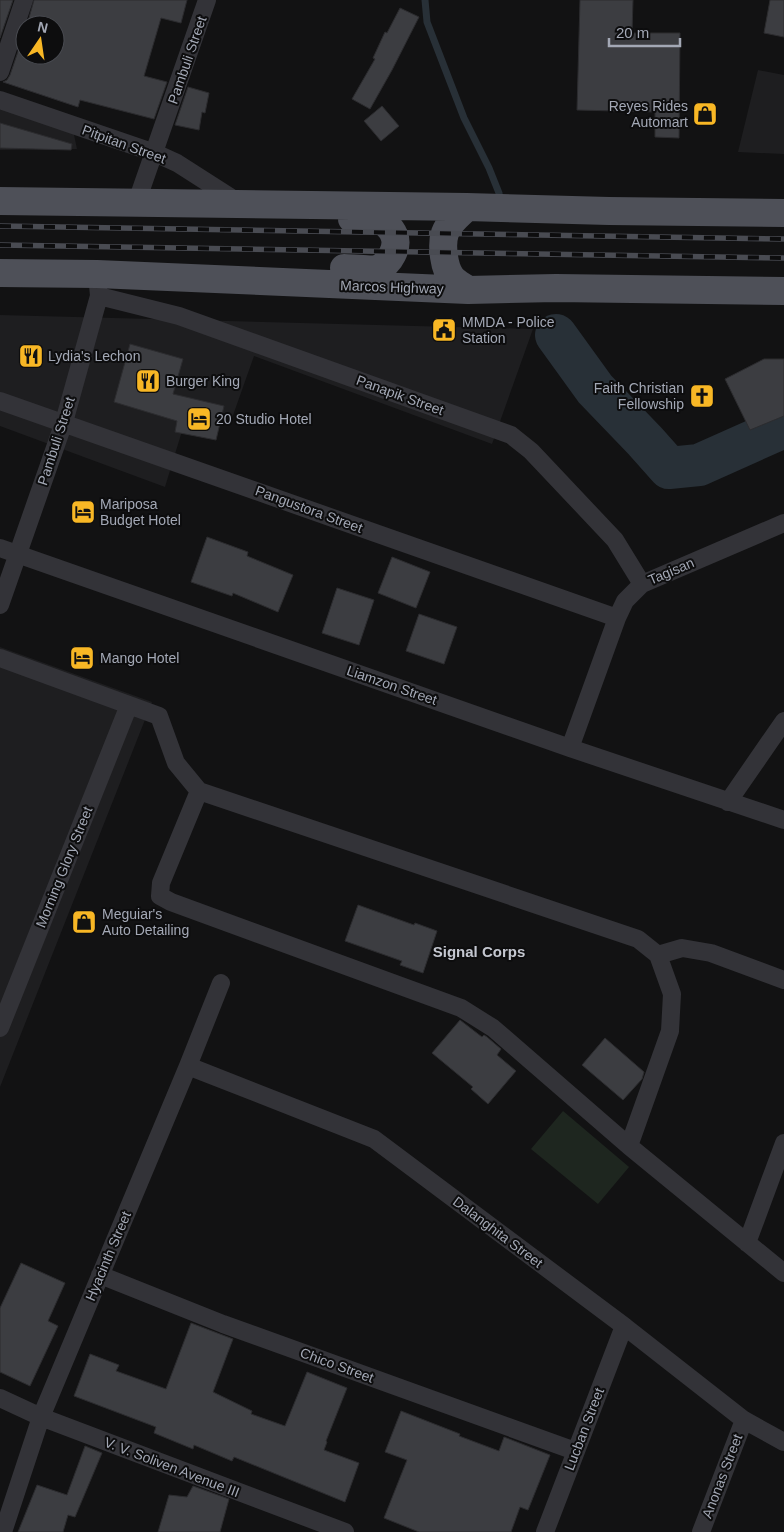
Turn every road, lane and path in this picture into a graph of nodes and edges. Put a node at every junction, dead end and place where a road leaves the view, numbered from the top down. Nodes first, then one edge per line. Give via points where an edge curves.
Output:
1 (24, 0) edge
2 (207, 0) edge
3 (0, 72) edge
4 (0, 100) edge
5 (155, 153) junction
6 (0, 202) edge
7 (136, 204) junction
8 (240, 204) junction
9 (479, 207) junction
10 (784, 213) edge
11 (0, 274) edge
12 (98, 285) junction
13 (468, 290) junction
14 (784, 291) edge
15 (0, 401) edge
16 (64, 422) junction
17 (784, 523) edge
18 (0, 548) edge
19 (18, 554) junction
20 (642, 584) junction
21 (0, 605) edge
22 (617, 618) junction
23 (0, 658) edge
24 (129, 705) junction
25 (784, 721) edge
26 (570, 748) junction
27 (198, 790) junction
28 (728, 802) junction
29 (784, 820) edge
30 (658, 955) junction
31 (784, 980) edge
32 (221, 983) dead end
33 (0, 1028) edge
34 (188, 1066) junction
35 (784, 1143) edge
36 (630, 1146) junction
37 (748, 1243) junction
38 (784, 1273) edge
39 (100, 1275) junction
40 (624, 1326) junction
41 (0, 1398) edge
42 (41, 1417) junction
43 (744, 1420) junction
44 (784, 1442) edge
45 (576, 1452) junction
46 (3, 1532) edge
47 (345, 1532) edge
48 (545, 1532) edge
49 (701, 1532) edge

1 - 3 street
2 - 5 street, Pambuli Street
4 - 5 street, Pitpitan Street
5 - 7 street, Pambuli Street
5 - 8 street, Pitpitan Street via 177,163
6 - 7 main road
7 - 8 main road
7 - 12 main road via 165,215 382,220 395,237 394,251 388,262 378,269 128,263
8 - 9 main road
9 - 10 main road
9 - 13 main road via 453,220 444,235 444,260 448,272
11 - 12 main road, Marcos Highway
12 - 13 main road, Marcos Highway
12 - 16 street, Pambuli Street
12 - 20 street, Panapik Street via 511,435 531,451 615,540
13 - 14 main road, Marcos Highway
15 - 16 street, Pangustora Street
16 - 19 street, Pambuli Street
16 - 22 street, Pangustora Street
17 - 20 street, Tagisan
18 - 19 street, Liamzon Street
19 - 21 street, Pambuli Street
19 - 26 street, Liamzon Street
20 - 22 street, Tagisan via 625,601
22 - 26 street, Tagisan
23 - 24 street
24 - 27 street via 159,716 176,763
24 - 33 street, Morning Glory Street
25 - 28 street
26 - 28 street, Liamzon Street
27 - 30 street via 638,939
27 - 36 street via 161,883 160,896 461,1008 493,1028
28 - 29 street, Liamzon Street
30 - 31 street via 682,948 711,953
30 - 36 street via 672,994 670,1031
32 - 34 street, Hyacinth Street
34 - 39 street, Hyacinth Street
34 - 40 street, Dalanghita Street via 374,1139
35 - 37 street
36 - 37 street
37 - 38 street
39 - 42 street, Hyacinth Street
39 - 45 street, Chico Street via 223,1324
40 - 43 street, Dalanghita Street
40 - 45 street, Lucban Street
41 - 42 street, V. V. Soliven Avenue III
42 - 46 street, Hyacinth Street
42 - 47 street, V. V. Soliven Avenue III
43 - 44 street, Dalanghita Street
43 - 49 street, Anonas Street
45 - 48 street, Lucban Street

